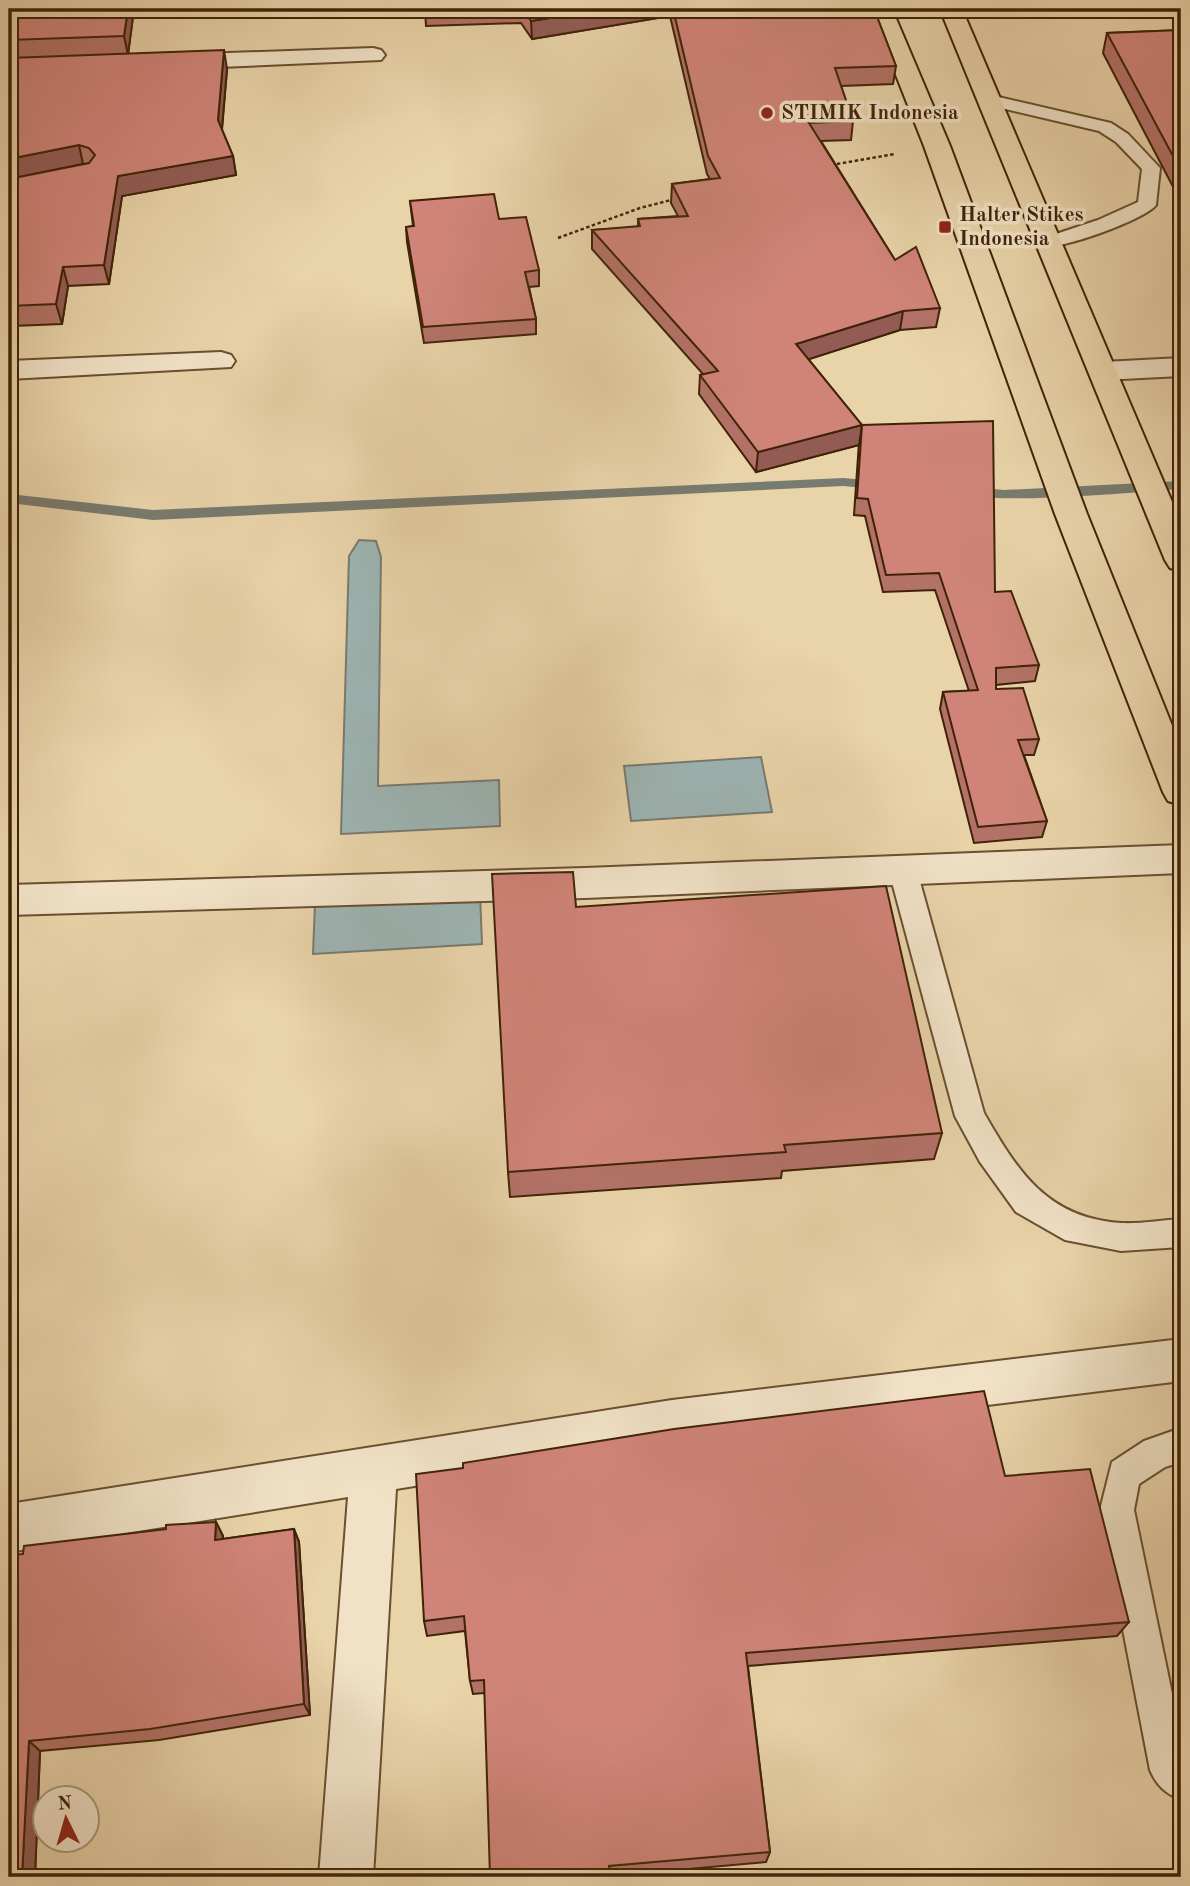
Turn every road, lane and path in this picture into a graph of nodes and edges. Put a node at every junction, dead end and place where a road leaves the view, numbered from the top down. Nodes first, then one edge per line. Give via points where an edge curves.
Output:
1 (880, 9) edge
2 (951, 9) edge
3 (373, 55) dead end
4 (144, 63) edge
5 (990, 100) junction
6 (937, 146) junction
7 (819, 167) edge
8 (676, 199) edge
9 (558, 238) dead end
10 (1051, 242) junction
11 (221, 361) dead end
12 (1181, 367) edge
13 (9, 370) edge
14 (1103, 371) junction
15 (1181, 560) edge
16 (1181, 792) edge
17 (1181, 859) edge
18 (903, 872) junction
19 (9, 900) edge
20 (1181, 1233) edge
21 (1181, 1360) edge
22 (1181, 1446) edge
23 (374, 1469) junction
24 (9, 1528) edge
25 (1181, 1780) edge
26 (346, 1877) edge

1 - 6 main road
2 - 5 main road
3 - 4 street
5 - 10 main road
5 - 10 lane via 1105,127 1151,168 1147,205
6 - 7 path
6 - 16 main road via 1071,514
8 - 9 path
10 - 14 main road
11 - 13 street
12 - 14 street
14 - 15 main road
17 - 18 street
18 - 19 street
18 - 20 lane via 970,1116 1027,1202 1065,1226 1121,1237
21 - 23 street via 673,1422
22 - 25 lane via 1156,1453 1124,1474 1117,1510 1169,1770
23 - 24 street
23 - 26 street

